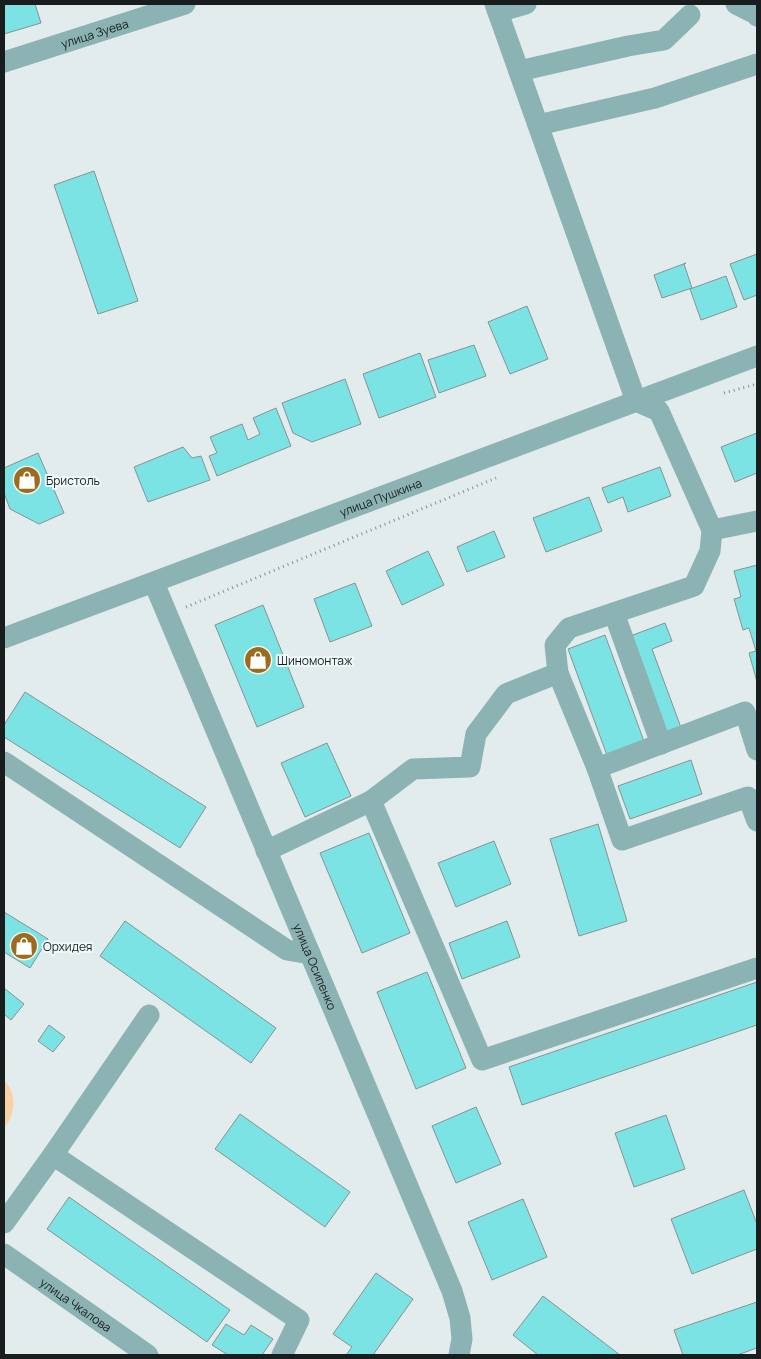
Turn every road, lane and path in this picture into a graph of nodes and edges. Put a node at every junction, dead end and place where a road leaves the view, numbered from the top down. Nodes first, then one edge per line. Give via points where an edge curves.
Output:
1 (185, 4) edge
2 (526, 4) edge
3 (736, 4) edge
4 (496, 8) edge
5 (690, 15) dead end
6 (757, 16) edge
7 (4, 62) edge
8 (757, 64) edge
9 (519, 71) junction
10 (538, 126) junction
11 (757, 356) edge
12 (757, 384) edge
13 (721, 394) dead end
14 (636, 402) junction
15 (504, 475) dead end
16 (757, 521) edge
17 (712, 530) junction
18 (154, 583) junction
19 (614, 613) junction
20 (167, 615) junction
21 (4, 638) edge
22 (558, 673) junction
23 (661, 744) junction
24 (757, 750) edge
25 (4, 762) edge
26 (597, 768) junction
27 (371, 801) junction
28 (757, 821) edge
29 (266, 851) junction
30 (310, 954) junction
31 (757, 968) edge
32 (149, 1015) dead end
33 (53, 1155) junction
34 (4, 1223) edge
35 (4, 1254) edge
36 (148, 1355) edge
37 (282, 1355) edge
38 (459, 1355) edge

1 - 7 street, улица Зуева
2 - 4 street
3 - 6 street
4 - 9 street
5 - 9 street via 664,40
8 - 10 street via 656,98
9 - 10 street
10 - 14 street
11 - 14 street, улица Пушкина
12 - 13 path
14 - 17 street via 659,411
14 - 18 street, улица Пушкина
15 - 20 path
16 - 17 street
17 - 19 street via 710,551 694,586
18 - 20 street, улица Осипенко
18 - 21 street, улица Пушкина
19 - 22 street via 569,628 555,645
19 - 23 street
20 - 29 street, улица Осипенко
22 - 26 street
22 - 27 street via 506,694 476,734 470,767 413,769
23 - 24 street via 746,712
23 - 26 street
25 - 30 street via 287,950
26 - 28 street via 622,840 748,797
27 - 29 street
27 - 31 street via 482,1060
29 - 30 street, улица Осипенко
30 - 38 street, улица Осипенко via 452,1291 460,1318 462,1339
32 - 33 street
33 - 34 street
33 - 37 street via 299,1320
35 - 36 street, улица Чкалова

